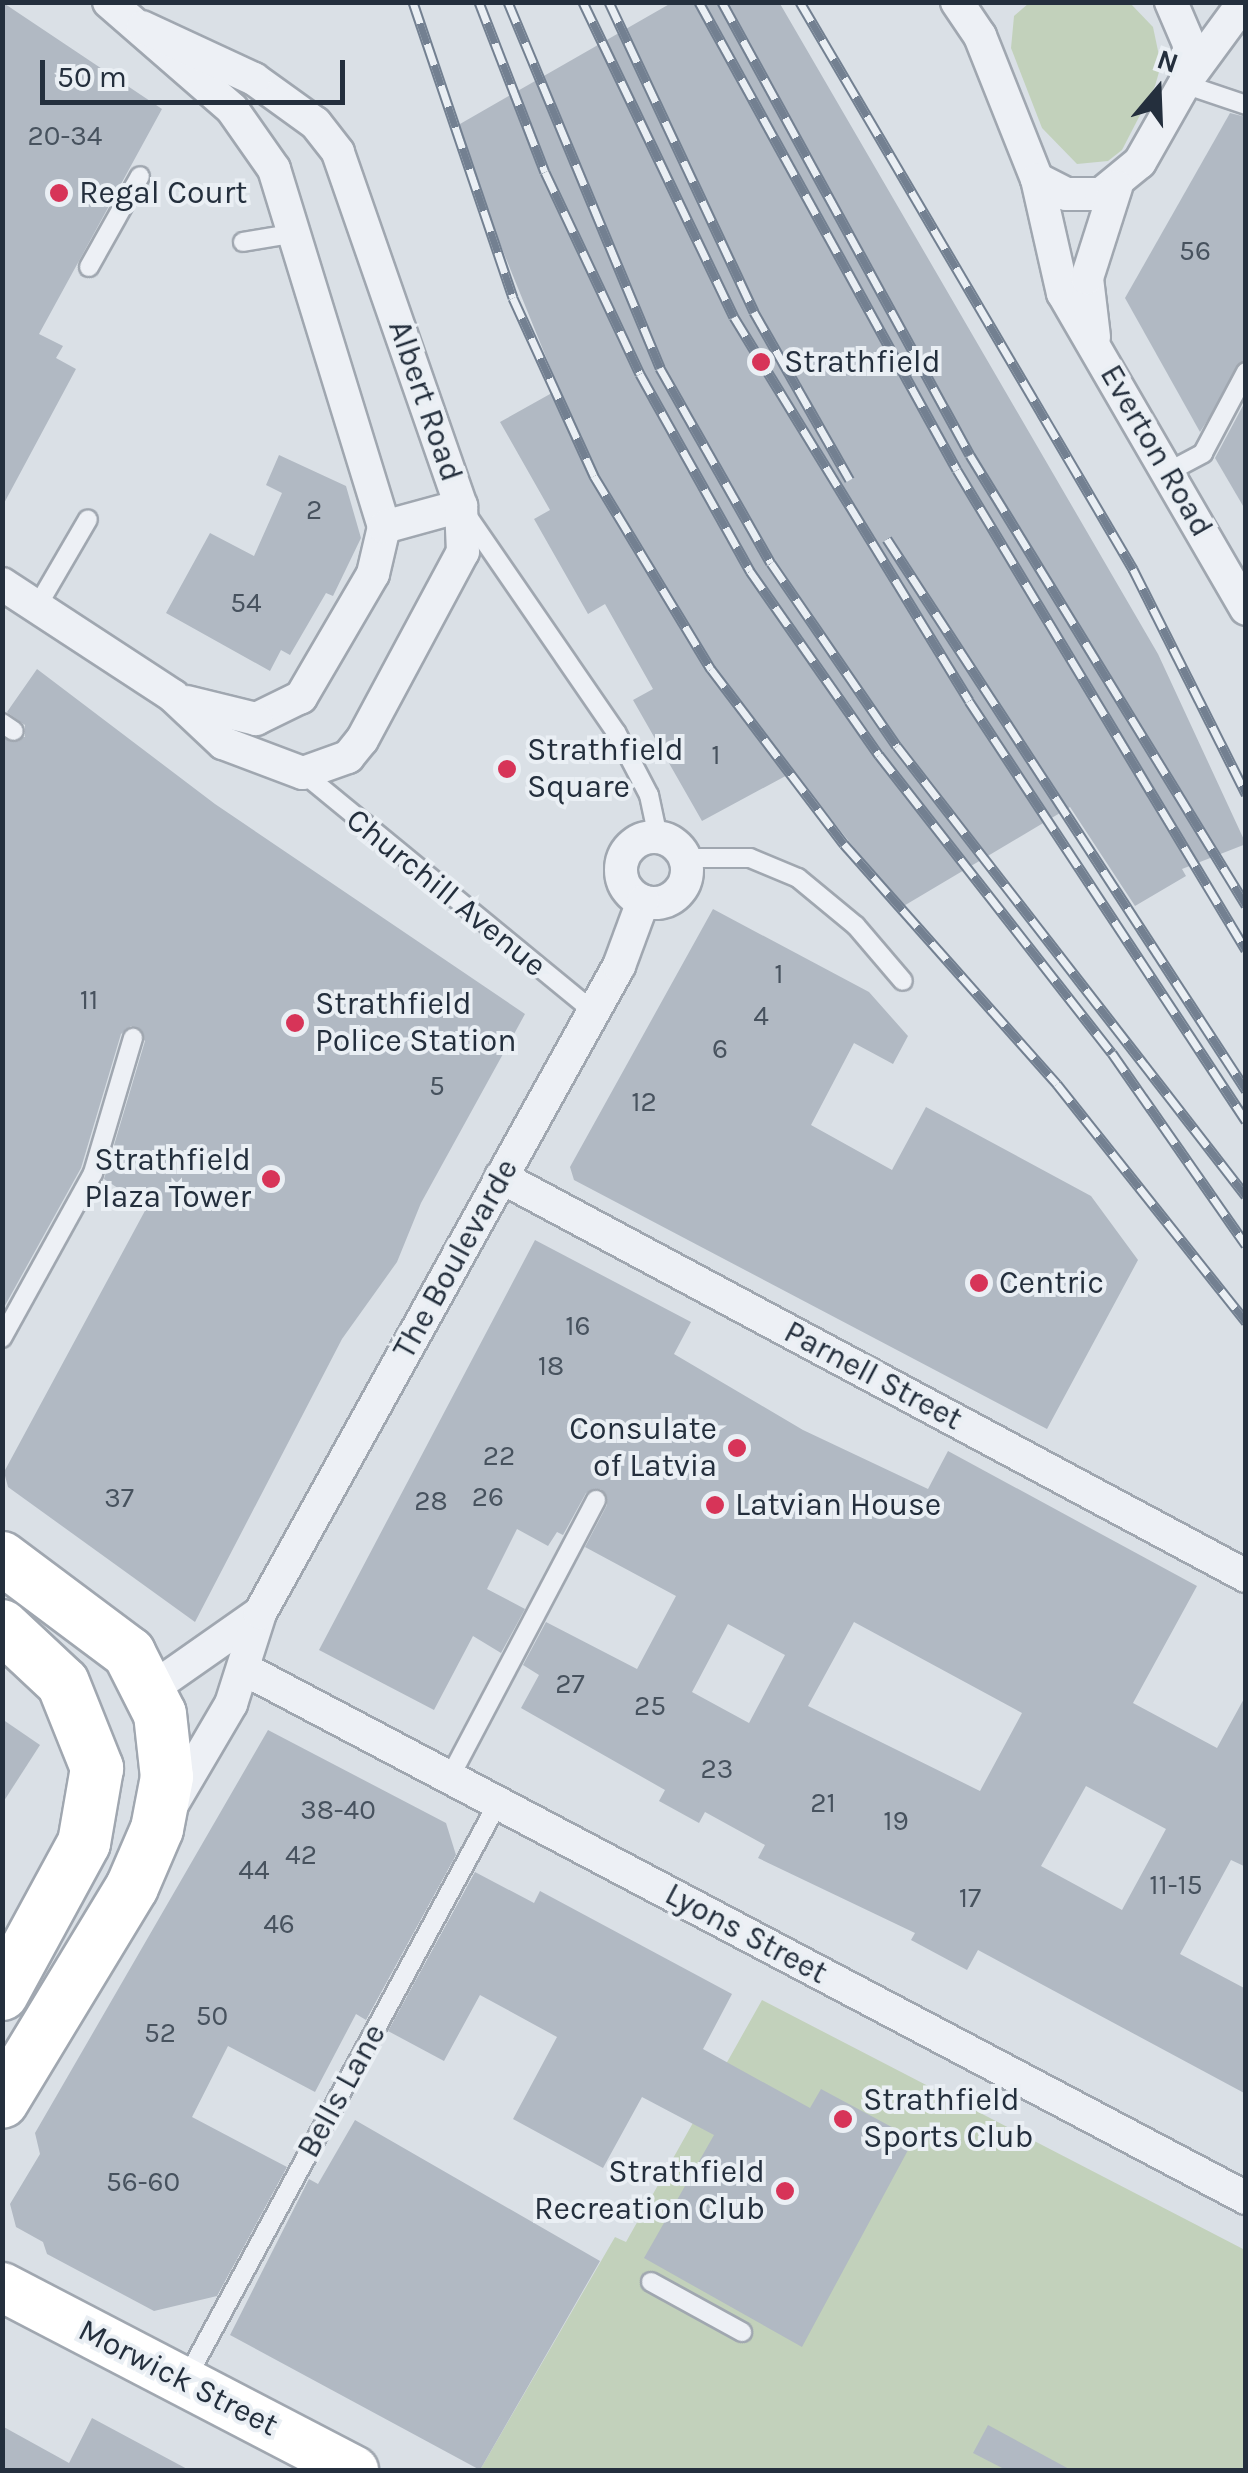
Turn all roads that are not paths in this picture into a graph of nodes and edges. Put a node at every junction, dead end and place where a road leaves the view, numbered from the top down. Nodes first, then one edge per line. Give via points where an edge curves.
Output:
1 (108, 2) edge
2 (956, 2) edge
3 (989, 2) edge
4 (1171, 2) edge
5 (1244, 2) edge
6 (142, 26) junction
7 (980, 36) junction
8 (1185, 82) junction
9 (1246, 105) edge
10 (140, 176) dead end
11 (1038, 179) junction
12 (1116, 187) junction
13 (298, 233) junction
14 (243, 242) dead end
15 (89, 267) dead end
16 (1096, 346) junction
17 (1246, 372) edge
18 (1168, 472) junction
19 (461, 506) junction
20 (88, 518) dead end
21 (384, 526) junction
22 (2, 584) edge
23 (38, 605) junction
24 (1246, 609) edge
25 (173, 696) junction
26 (302, 773) junction
27 (658, 837) junction
28 (685, 858) junction
29 (643, 901) junction
30 (903, 981) dead end
31 (592, 1010) junction
32 (134, 1038) dead end
33 (500, 1178) junction
34 (2, 1338) edge
35 (596, 1500) dead end
36 (2, 1558) edge
37 (1246, 1576) edge
38 (260, 1613) junction
39 (2, 1626) edge
40 (246, 1670) junction
41 (150, 1690) junction
42 (451, 1776) junction
43 (499, 1802) junction
44 (157, 1828) junction
45 (64, 1890) junction
46 (2, 1994) edge
47 (2, 2102) edge
48 (1246, 2198) edge
49 (651, 2282) dead end
50 (2, 2287) edge
51 (742, 2332) dead end
52 (185, 2381) junction
53 (354, 2470) edge

1 - 6 street, Albert Road
2 - 7 street, Everton Road
3 - 7 street
4 - 8 street via 1189,44
5 - 8 street
6 - 13 street, Albert Road via 254,137
6 - 19 street, Albert Road via 254,79 315,122 338,152
7 - 11 street, Everton Road
8 - 9 lane
8 - 12 street via 1140,162
10 - 15 lane
11 - 12 street via 1083,196
11 - 16 street, Everton Road via 1063,294
12 - 16 street via 1087,278
13 - 14 lane
13 - 21 street, Albert Road
16 - 18 street, Everton Road
17 - 18 lane via 1202,454
18 - 24 street, Everton Road
19 - 21 street
19 - 26 street via 464,552 370,727 348,757
19 - 27 lane, Albert Road via 616,732 649,796
20 - 23 lane
21 - 25 street via 373,574 300,697 256,719
22 - 23 street
23 - 25 street
25 - 26 street via 249,758
26 - 31 lane, Churchill Avenue
27 - 28 street
27 - 29 street via 628,848 620,868 626,888
28 - 29 street via 686,879 674,896
28 - 30 lane via 739,856 798,878
29 - 31 street, The Boulevarde
31 - 33 street, The Boulevarde
32 - 34 lane via 93,1173
33 - 37 street, Parnell Street
33 - 38 street, The Boulevarde
35 - 42 lane
36 - 41 main road via 129,1653
38 - 40 street, The Boulevarde
38 - 41 street, The Boulevarde
39 - 45 main road via 63,1683 97,1768 94,1807
40 - 42 street, Lyons Street
40 - 44 street, The Boulevarde
41 - 44 main road, The Boulevarde via 165,1734 167,1778
41 - 45 main road via 120,1725 102,1844
42 - 43 street, Lyons Street
43 - 48 street, Lyons Street
43 - 52 lane, Bells Lane
44 - 47 main road, The Boulevarde via 132,1886
45 - 46 main road
49 - 51 lane
50 - 52 main road, Morwick Street
52 - 53 main road, Morwick Street

